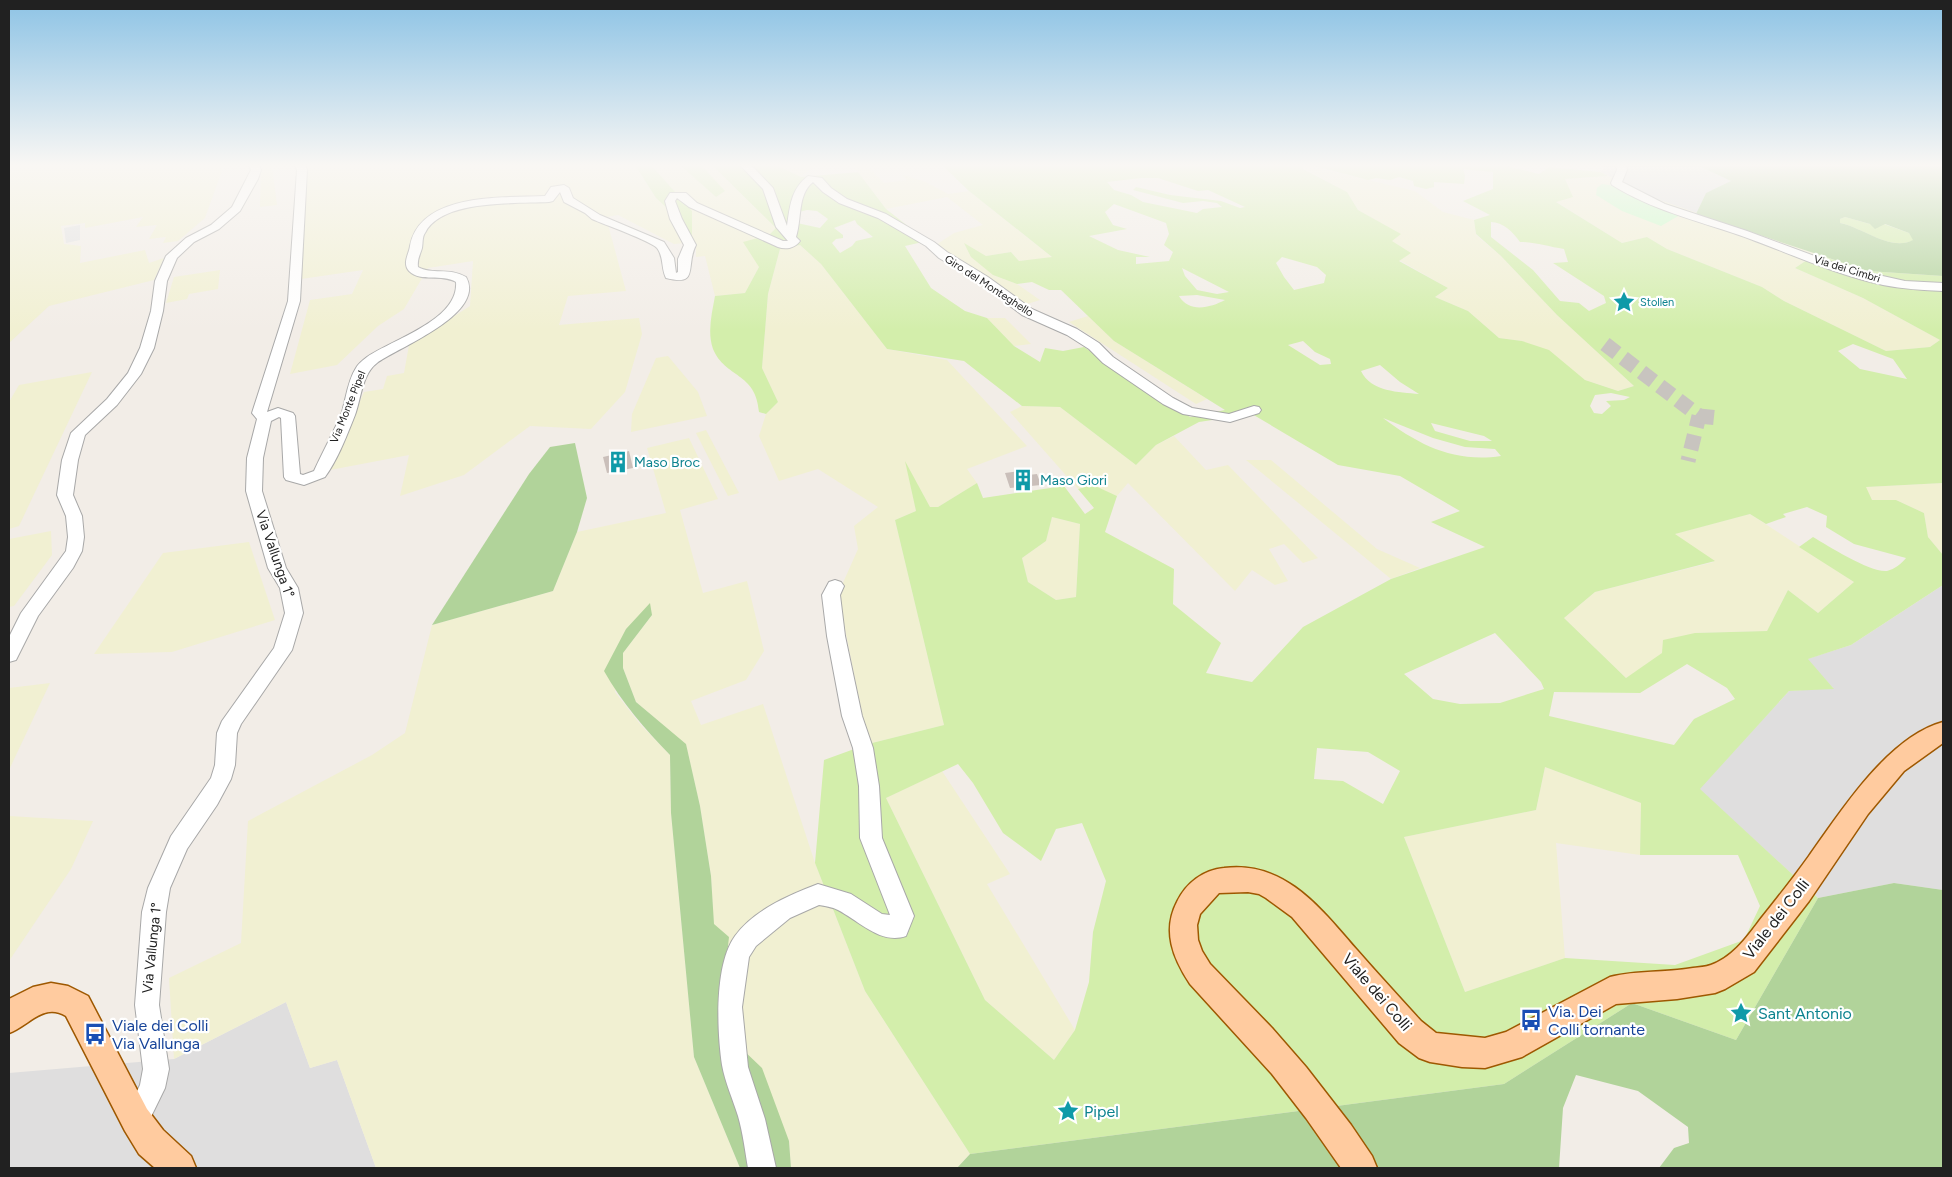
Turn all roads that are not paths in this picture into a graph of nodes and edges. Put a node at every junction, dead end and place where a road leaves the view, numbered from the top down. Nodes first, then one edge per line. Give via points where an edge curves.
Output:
1 (223, 220) edge
2 (299, 220) edge
3 (430, 220) edge
4 (601, 220) edge
5 (676, 220) edge
6 (726, 220) edge
7 (779, 220) edge
8 (794, 220) edge
9 (889, 220) edge
10 (1700, 220) edge
11 (791, 236) junction
12 (1943, 287) edge
13 (1254, 410) dead end
14 (264, 418) junction
15 (835, 586) dead end
16 (9, 655) edge
17 (1943, 731) edge
18 (9, 1018) edge
19 (136, 1120) junction
20 (179, 1168) edge
21 (762, 1168) edge
22 (1360, 1168) edge

1 - 16 street via 190,240 172,256 161,281 157,311 146,348 134,374 112,402 78,433 65,495 74,516 74,550 30,613
2 - 14 street, Via Vallunga 1° via 294,301 259,413
3 - 14 street, Via Monte Pipel via 418,233 411,263 413,268 421,274 450,274 462,280 463,291 458,302 427,331 372,360 362,369 348,414 320,474 304,480 292,477 288,416 278,412
4 - 5 street, Via Monte Pipel via 660,244 668,258 670,275 677,277 685,274 684,255 690,245
6 - 11 street, Via Monte Pipel via 782,245 791,244 794,241
7 - 11 street
8 - 11 street, Giro del Monteghello
9 - 13 street, Giro del Monteghello via 930,244 1027,312 1072,332 1094,346 1108,360 1168,401 1188,411 1230,418
10 - 12 street, Via dei Cimbri via 1855,274 1906,285
14 - 19 street, Via Vallunga 1° via 255,458 254,491 277,568 289,588 294,613 283,650 232,721 227,733 221,779 178,843 159,888 154,912 147,1005 156,1069 152,1088
15 - 21 street via 831,594 836,636 852,716 863,748 869,786 871,838 902,916 898,928 877,923 843,901 818,894 782,911 742,946 737,956 730,1007 731,1032 735,1067 752,1119
17 - 22 main road, Viale dei Colli via 1895,764 1859,806 1799,892 1744,962 1715,979 1610,991 1511,1046 1485,1052 1430,1047 1410,1032 1302,908 1262,882 1234,879 1210,883 1189,903 1182,924 1186,949 1211,986 1270,1048 1325,1115
18 - 19 main road via 28,1004 44,998 57,997 77,1006
19 - 20 main road via 151,1142

